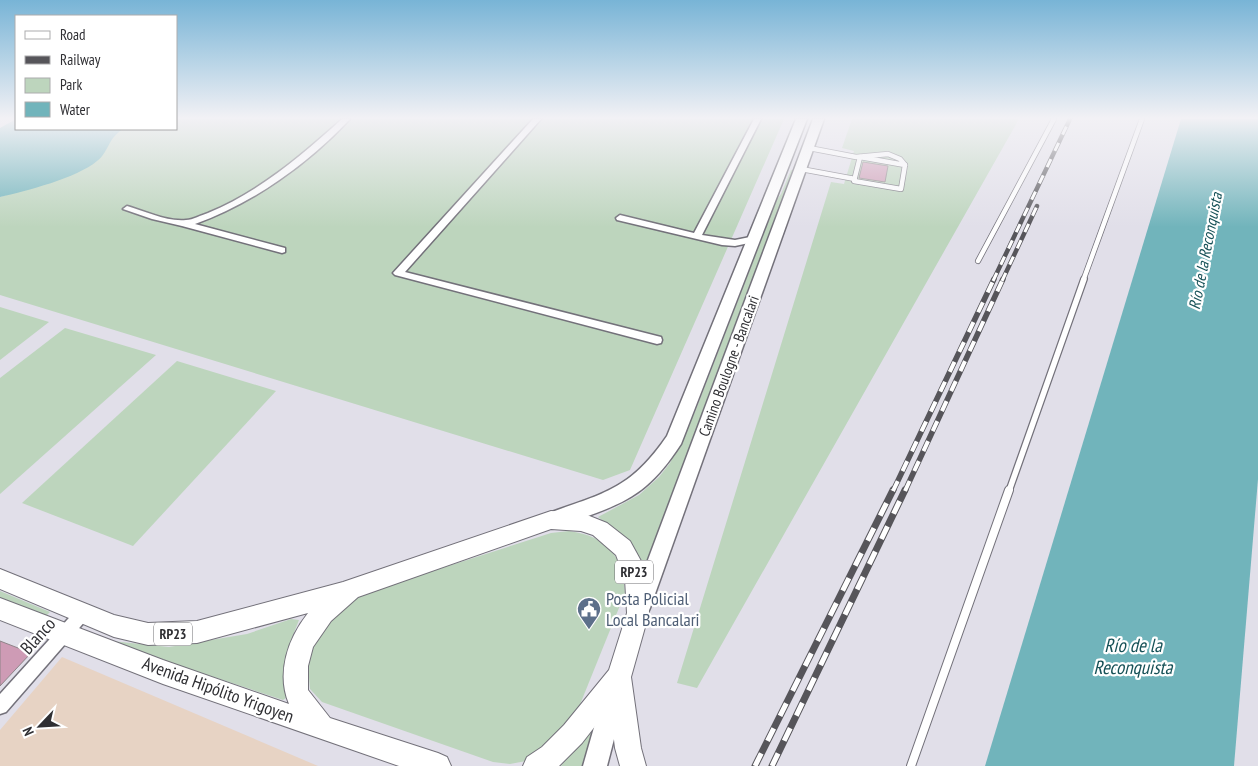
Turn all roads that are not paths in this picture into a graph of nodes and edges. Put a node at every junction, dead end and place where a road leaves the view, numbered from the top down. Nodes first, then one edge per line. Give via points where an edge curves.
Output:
1 (306, 155) edge
2 (506, 155) edge
3 (740, 155) edge
4 (788, 155) edge
5 (806, 155) edge
6 (847, 155) edge
7 (1035, 155) edge
8 (1129, 155) edge
9 (860, 157) junction
10 (801, 169) junction
11 (855, 179) junction
12 (127, 210) dead end
13 (620, 218) dead end
14 (185, 224) junction
15 (697, 236) junction
16 (755, 239) junction
17 (282, 250) dead end
18 (978, 261) dead end
19 (657, 340) dead end
20 (551, 520) junction
21 (0, 579) edge
22 (351, 589) junction
23 (0, 609) edge
24 (638, 613) junction
25 (82, 614) junction
26 (64, 636) junction
27 (619, 677) junction
28 (0, 706) edge
29 (322, 728) junction
30 (438, 766) edge
31 (536, 766) edge
32 (594, 766) edge
33 (633, 766) edge
34 (911, 766) edge

1 - 14 street via 262,188 213,214
2 - 19 street via 398,273
3 - 15 street
4 - 16 main road, Camino Boulogne - Bancalari
5 - 10 main road, Camino Boulogne - Bancalari
6 - 9 lane
7 - 18 lane
8 - 34 lane
9 - 11 lane
9 - 11 lane via 905,165 901,189
10 - 11 lane
10 - 24 main road, Camino Boulogne - Bancalari
12 - 14 street
13 - 15 street
14 - 17 street
15 - 16 street via 735,243
16 - 20 main road, Camino Boulogne - Bancalari via 675,439 656,466 640,483 624,493
20 - 22 main road, RP23
20 - 24 main road, RP23 via 582,522 600,528 622,548 636,579
21 - 25 main road, Avenida Hipólito Yrigoyen / RP23
22 - 25 main road, Avenida Hipólito Yrigoyen / RP23 via 227,626 175,634 139,632
22 - 29 main road via 316,618 304,637 297,660 297,694
23 - 26 main road, Avenida Hipólito Yrigoyen / RP23
24 - 27 main road, RP23
25 - 26 street, Blanco
26 - 28 street, Blanco
26 - 29 main road, Avenida Hipólito Yrigoyen / RP23
27 - 31 main road via 573,734
27 - 32 main road
27 - 33 main road, RP23
29 - 30 main road, Avenida Hipólito Yrigoyen / RP23

